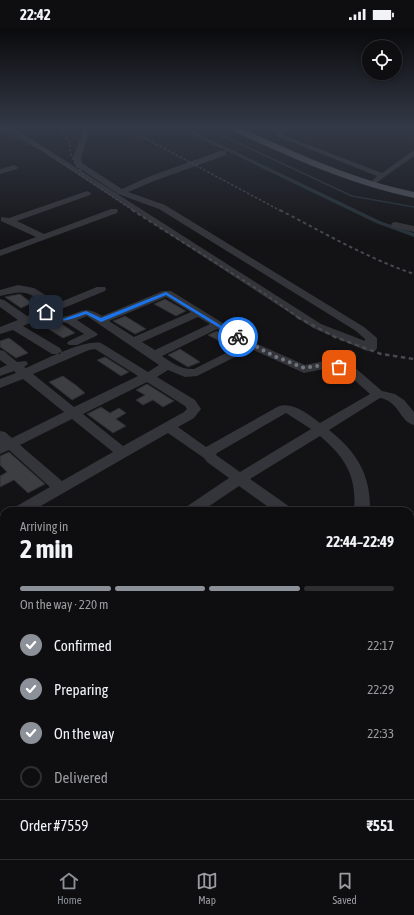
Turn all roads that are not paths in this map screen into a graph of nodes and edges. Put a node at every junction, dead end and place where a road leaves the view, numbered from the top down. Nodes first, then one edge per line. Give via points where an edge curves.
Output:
1 (69, 166) edge
2 (82, 166) edge
3 (188, 166) edge
4 (320, 166) edge
5 (325, 166) edge
6 (357, 166) edge
7 (396, 166) edge
8 (14, 167) dead end
9 (0, 172) edge
10 (383, 176) junction
11 (373, 184) junction
12 (121, 192) junction
13 (87, 193) dead end
14 (414, 194) edge
15 (114, 211) dead end
16 (0, 218) edge
17 (9, 221) junction
18 (395, 225) dead end
19 (414, 229) edge
20 (38, 235) junction
21 (0, 253) edge
22 (101, 289) dead end
23 (0, 293) edge
24 (0, 302) edge
25 (51, 310) junction
26 (198, 313) junction
27 (68, 319) junction
28 (26, 320) junction
29 (101, 320) junction
30 (14, 325) junction
31 (217, 325) junction
32 (0, 331) edge
33 (133, 341) junction
34 (251, 345) junction
35 (56, 351) junction
36 (0, 354) edge
37 (154, 355) junction
38 (166, 365) junction
39 (20, 370) junction
40 (0, 372) edge
41 (147, 377) junction
42 (0, 384) edge
43 (378, 394) junction
44 (73, 413) junction
45 (414, 421) edge
46 (168, 427) junction
47 (320, 429) junction
48 (3, 442) edge
49 (123, 453) junction
50 (209, 455) junction
51 (239, 479) junction
52 (61, 488) junction
53 (27, 507) edge
54 (197, 507) edge
55 (279, 507) edge
56 (362, 507) edge

1 - 12 street via 317,326 371,348 371,338 360,329 162,207
2 - 12 street
3 - 12 street
4 - 14 main road via 346,177 389,190
5 - 11 main road
6 - 10 street
7 - 10 street
8 - 9 street
10 - 11 street
11 - 14 main road
13 - 17 street
15 - 20 street
16 - 17 street
17 - 20 street
18 - 19 street
20 - 21 street
22 - 25 street
23 - 25 street via 17,287 27,289
24 - 28 street
25 - 27 street via 58,319
25 - 28 street
26 - 29 street via 166,293
26 - 31 street
26 - 33 street
27 - 29 street via 86,312
27 - 35 street via 92,334
28 - 30 street
29 - 33 street
30 - 32 street
30 - 35 street
31 - 34 street
31 - 37 street
33 - 37 street
34 - 38 street via 197,372 185,373
34 - 43 street via 304,368 329,364 349,369
35 - 39 street
36 - 39 street
37 - 38 street
38 - 41 street
39 - 40 street
39 - 41 street via 91,345 97,346
39 - 42 street
39 - 44 street
41 - 44 street
41 - 46 street via 193,406 193,412
43 - 45 street via 391,395
43 - 47 street
44 - 48 street
44 - 49 street
46 - 49 street
46 - 50 street
47 - 50 street via 294,412 284,409 211,450
47 - 51 street
47 - 56 street via 351,459 363,494
48 - 52 street
49 - 52 street
50 - 51 street
51 - 54 street
51 - 55 street
52 - 53 street

